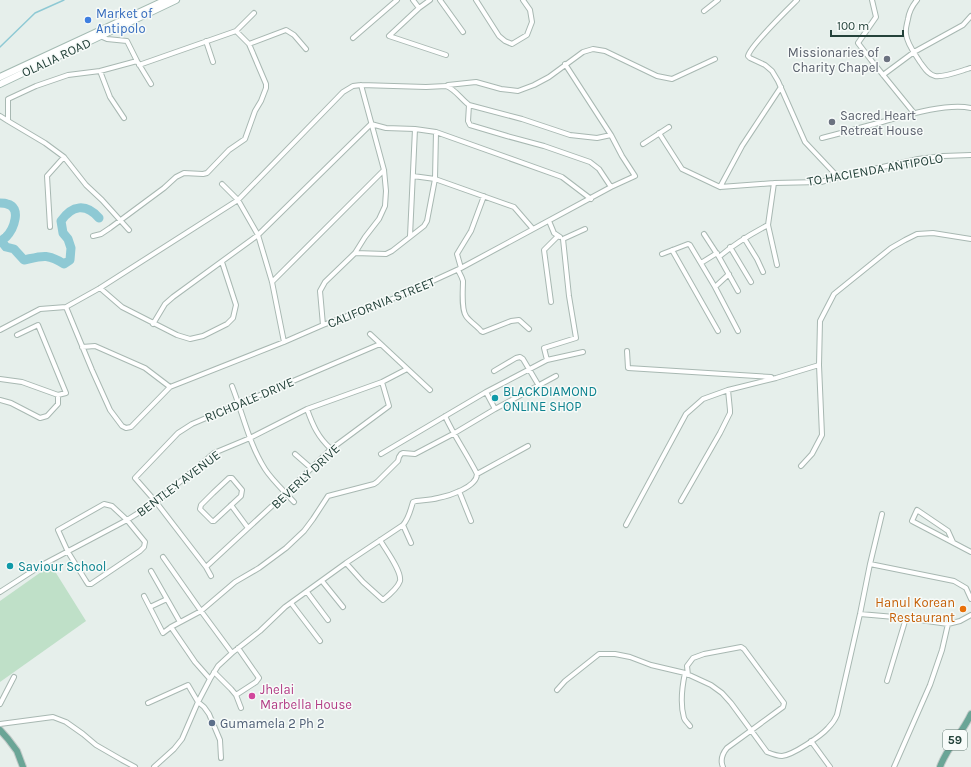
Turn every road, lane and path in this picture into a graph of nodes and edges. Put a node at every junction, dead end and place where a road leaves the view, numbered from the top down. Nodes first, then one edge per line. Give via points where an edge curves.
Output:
1 (166, 0) edge
2 (176, 0) edge
3 (396, 0) edge
4 (413, 0) edge
5 (430, 0) edge
6 (440, 0) edge
7 (476, 0) edge
8 (523, 0) edge
9 (718, 0) edge
10 (796, 0) edge
11 (872, 0) edge
12 (917, 0) edge
13 (419, 8) junction
14 (704, 11) dead end
15 (254, 13) dead end
16 (971, 16) edge
17 (236, 30) junction
18 (463, 32) dead end
19 (99, 34) junction
20 (353, 38) dead end
21 (206, 41) junction
22 (249, 44) junction
23 (306, 49) dead end
24 (914, 52) junction
25 (446, 55) dead end
26 (715, 58) dead end
27 (213, 62) dead end
28 (138, 63) junction
29 (566, 64) junction
30 (971, 68) edge
31 (100, 71) junction
32 (883, 75) junction
33 (0, 78) edge
34 (0, 84) edge
35 (151, 84) dead end
36 (362, 85) junction
37 (446, 86) junction
38 (781, 87) junction
39 (469, 104) junction
40 (971, 108) edge
41 (914, 113) junction
42 (0, 116) edge
43 (124, 118) dead end
44 (8, 120) junction
45 (371, 124) junction
46 (669, 127) dead end
47 (415, 129) junction
48 (436, 132) junction
49 (658, 133) junction
50 (611, 135) junction
51 (822, 138) dead end
52 (643, 144) dead end
53 (971, 156) edge
54 (64, 157) junction
55 (384, 170) junction
56 (413, 176) junction
57 (838, 177) junction
58 (435, 179) junction
59 (774, 182) junction
60 (222, 184) dead end
61 (611, 187) junction
62 (720, 187) junction
63 (484, 196) junction
64 (591, 199) junction
65 (238, 200) junction
66 (120, 220) junction
67 (549, 221) junction
68 (768, 225) junction
69 (50, 228) dead end
70 (533, 229) junction
71 (585, 229) dead end
72 (129, 230) dead end
73 (704, 234) dead end
74 (258, 235) junction
75 (93, 236) dead end
76 (410, 236) junction
77 (558, 236) junction
78 (744, 238) junction
79 (563, 239) junction
80 (971, 239) edge
81 (730, 248) junction
82 (672, 250) junction
83 (355, 253) junction
84 (662, 254) dead end
85 (718, 255) junction
86 (222, 262) junction
87 (701, 264) junction
88 (777, 265) dead end
89 (460, 269) junction
90 (763, 272) dead end
91 (729, 274) junction
92 (272, 282) junction
93 (750, 282) dead end
94 (715, 287) junction
95 (100, 288) junction
96 (738, 291) dead end
97 (551, 302) dead end
98 (66, 307) junction
99 (153, 324) junction
100 (323, 325) junction
101 (529, 329) dead end
102 (0, 330) edge
103 (718, 331) dead end
104 (738, 331) dead end
105 (370, 334) dead end
106 (17, 335) dead end
107 (284, 342) junction
108 (380, 344) junction
109 (82, 347) junction
110 (628, 351) dead end
111 (582, 352) dead end
112 (547, 360) junction
113 (819, 365) junction
114 (407, 369) junction
115 (529, 369) junction
116 (494, 371) dead end
117 (556, 376) dead end
118 (776, 378) junction
119 (0, 379) edge
120 (382, 382) junction
121 (232, 386) dead end
122 (539, 386) junction
123 (170, 387) junction
124 (430, 390) dead end
125 (728, 390) junction
126 (486, 392) junction
127 (58, 395) junction
128 (0, 400) edge
129 (239, 403) junction
130 (495, 408) junction
131 (307, 409) junction
132 (445, 416) junction
133 (453, 434) junction
134 (250, 438) junction
135 (528, 446) dead end
136 (331, 449) junction
137 (295, 454) dead end
138 (381, 454) dead end
139 (801, 466) dead end
140 (311, 468) junction
141 (477, 474) junction
142 (459, 491) junction
143 (286, 493) junction
144 (681, 501) dead end
145 (156, 502) junction
146 (294, 502) dead end
147 (231, 505) junction
148 (882, 514) dead end
149 (127, 520) junction
150 (471, 521) dead end
151 (403, 525) junction
152 (626, 526) dead end
153 (248, 528) junction
154 (380, 540) junction
155 (953, 542) junction
156 (411, 543) dead end
157 (68, 552) junction
158 (971, 552) edge
159 (163, 557) dead end
160 (346, 563) junction
161 (870, 564) junction
162 (206, 567) junction
163 (151, 571) dead end
164 (211, 576) dead end
165 (322, 581) junction
166 (0, 592) edge
167 (307, 592) junction
168 (144, 596) dead end
169 (167, 599) junction
170 (971, 600) edge
171 (291, 603) junction
172 (343, 607) dead end
173 (150, 608) junction
174 (200, 611) junction
175 (860, 614) junction
176 (971, 615) edge
177 (906, 618) junction
178 (328, 620) dead end
179 (180, 622) junction
180 (948, 624) junction
181 (171, 627) junction
182 (320, 641) dead end
183 (238, 648) junction
184 (232, 653) junction
185 (214, 672) junction
186 (686, 674) junction
187 (14, 677) dead end
188 (210, 679) junction
189 (886, 681) dead end
190 (557, 690) dead end
191 (236, 696) junction
192 (198, 702) junction
193 (148, 703) dead end
194 (0, 704) edge
195 (241, 708) dead end
196 (971, 714) edge
197 (0, 724) edge
198 (690, 726) dead end
199 (0, 730) edge
200 (750, 730) junction
201 (811, 741) junction
202 (221, 758) dead end
203 (23, 767) edge
204 (135, 767) edge
205 (154, 767) edge
206 (724, 767) edge
207 (830, 767) edge
208 (894, 767) edge
209 (940, 767) edge

1 - 19 main road, OLALIA ROAD
2 - 19 main road, OLALIA ROAD
3 - 20 street
4 - 13 street
5 - 13 street
6 - 18 street
7 - 8 street via 499,36 512,44 527,35 532,22 530,10
9 - 14 street
10 - 38 street via 748,55 772,71
11 - 32 street via 876,17 858,42
12 - 24 street via 909,13 906,31
13 - 25 street via 389,36
15 - 17 street
16 - 24 street via 963,25
17 - 21 street
17 - 22 street
19 - 28 street via 107,39 127,41
19 - 33 main road, OLALIA ROAD
19 - 34 main road, OLALIA ROAD
21 - 27 street
21 - 28 street
22 - 23 street via 286,30
22 - 66 street via 266,88 245,139 229,150 207,172 184,173 176,177
24 - 30 street via 929,73 936,77
24 - 32 street
26 - 29 street via 672,79 657,76 605,51 593,48
28 - 31 street
28 - 35 street
29 - 37 street via 549,77 518,91 476,82
29 - 50 street
31 - 43 street via 110,97
31 - 44 street via 68,76 36,86 8,100
32 - 41 street
36 - 37 street
36 - 45 street
36 - 65 street via 343,92
37 - 39 street
38 - 57 street via 805,142
38 - 62 street via 742,146
39 - 50 street via 570,135 597,138
39 - 61 street via 470,125 590,162 599,169
40 - 41 street via 948,108
41 - 51 street
42 - 44 street
44 - 54 street
45 - 47 street via 386,128
45 - 55 street
45 - 74 street
46 - 49 street
47 - 48 street
47 - 56 street
48 - 58 street
48 - 64 street via 562,177
49 - 52 street
49 - 62 street via 682,169
50 - 61 street, CALIFORNIA STREET via 635,176
53 - 57 street, TO HACIENDA ANTIPOLO via 918,159
54 - 66 street via 86,185
54 - 69 street via 47,176
55 - 83 street via 385,206
55 - 92 street
56 - 58 street
56 - 76 street
57 - 59 street, TO HACIENDA ANTIPOLO via 821,182
58 - 63 street
58 - 76 street via 427,221
59 - 62 street, TO HACIENDA ANTIPOLO
59 - 68 street
60 - 65 street
61 - 64 street, CALIFORNIA STREET
63 - 70 street via 514,207
63 - 89 street via 471,231 457,254
64 - 67 street, CALIFORNIA STREET
65 - 74 street
65 - 95 street
66 - 72 street
66 - 75 street via 104,232
67 - 70 street, CALIFORNIA STREET
67 - 77 street
68 - 78 street
68 - 88 street
70 - 89 street, CALIFORNIA STREET
71 - 79 street
73 - 85 street
74 - 86 street
74 - 92 street
76 - 83 street via 386,254
77 - 79 street
77 - 97 street via 544,250
78 - 81 street
78 - 90 street
79 - 112 street via 576,338 544,348
80 - 113 street via 933,233 918,234 891,248 834,294 820,321
81 - 85 street
81 - 93 street
82 - 84 street
82 - 87 street via 688,244
82 - 103 street
83 - 100 street via 325,282 320,291
85 - 87 street
85 - 91 street
86 - 99 street via 165,304
86 - 99 street via 236,306 233,318 227,324 190,339
87 - 94 street
89 - 100 street, CALIFORNIA STREET via 400,296
89 - 101 street via 464,313 481,331 519,320
91 - 94 street
91 - 96 street
92 - 107 street
94 - 104 street
95 - 98 street
95 - 99 street via 122,307
98 - 102 street via 40,309
98 - 109 street
100 - 107 street, CALIFORNIA STREET
105 - 108 street
106 - 127 street via 38,325 66,393
107 - 123 street, CALIFORNIA STREET
108 - 114 street
108 - 129 street, RICHDALE DRIVE
109 - 123 street via 95,346 145,368
109 - 123 street, CALIFORNIA STREET via 110,410 126,428 131,427
110 - 118 street via 628,368
111 - 112 street
112 - 115 street
113 - 118 street
113 - 139 street via 822,435 812,454
114 - 120 street, BENTLEY AVENUE
114 - 124 street
115 - 116 street via 522,358 518,357
115 - 122 street
115 - 126 street
117 - 122 street
118 - 125 street
119 - 127 street via 22,382
120 - 131 street, BENTLEY AVENUE
120 - 136 street, BEVERLY DRIVE via 389,406
121 - 129 street
122 - 130 street
125 - 144 street via 730,412
125 - 152 street via 704,399 686,414
126 - 130 street
126 - 132 street
127 - 128 street via 58,404 48,416 40,418
129 - 134 street
129 - 145 street, RICHDALE DRIVE via 178,433 135,478
130 - 133 street
131 - 134 street, BENTLEY AVENUE
131 - 136 street via 316,431
132 - 133 street
132 - 138 street
133 - 141 street
133 - 174 street via 415,454 401,454 398,461 374,484 328,496 304,531 286,548 235,582
134 - 143 street via 266,471
134 - 145 street, BENTLEY AVENUE via 214,453
135 - 141 street
136 - 140 street, BEVERLY DRIVE
137 - 140 street
140 - 143 street, BEVERLY DRIVE
141 - 142 street via 475,480
142 - 150 street
142 - 151 street via 437,499 413,502 407,521
143 - 146 street
143 - 153 street, BEVERLY DRIVE
145 - 149 street, BENTLEY AVENUE
145 - 162 street
147 - 147 street via 214,521 200,509 200,505 230,478 242,490 241,496
147 - 153 street
148 - 161 street
149 - 157 street, BENTLEY AVENUE
149 - 157 street via 112,506 104,504 58,530
149 - 157 street via 145,542 144,547 91,584 88,584
151 - 154 street
151 - 156 street
153 - 162 street, BEVERLY DRIVE
154 - 160 street
154 - 160 street via 399,572 400,581 383,600
155 - 155 street via 912,521 917,510 948,531
155 - 158 street
157 - 166 street, BENTLEY AVENUE
159 - 174 street
160 - 165 street
161 - 170 street via 954,581 966,588
161 - 175 street
162 - 164 street
163 - 169 street
165 - 167 street
165 - 172 street
167 - 171 street
167 - 178 street
168 - 173 street
169 - 173 street
169 - 179 street
171 - 182 street
171 - 183 street
173 - 181 street via 163,633
174 - 179 street
174 - 184 street
175 - 177 street
175 - 201 street via 837,715 829,728
176 - 180 street
177 - 180 street
177 - 189 street
179 - 181 street
180 - 208 street via 930,685
181 - 188 street
183 - 184 street
183 - 191 street via 259,678
184 - 185 street
185 - 188 street
185 - 191 street
186 - 190 street via 630,657 599,654
186 - 198 street via 682,705 684,719
186 - 200 street via 722,693
186 - 200 street via 687,666 693,658 743,648 784,703 783,707
187 - 194 street
188 - 192 street
191 - 195 street
192 - 193 street via 188,685
192 - 202 street via 204,707 220,740
192 - 205 street via 182,739
196 - 209 main road, 59
197 - 204 street via 53,717 66,722 96,745
199 - 203 main road via 17,751
200 - 201 street via 767,752 778,756 789,754
200 - 206 street via 724,751
201 - 207 street

